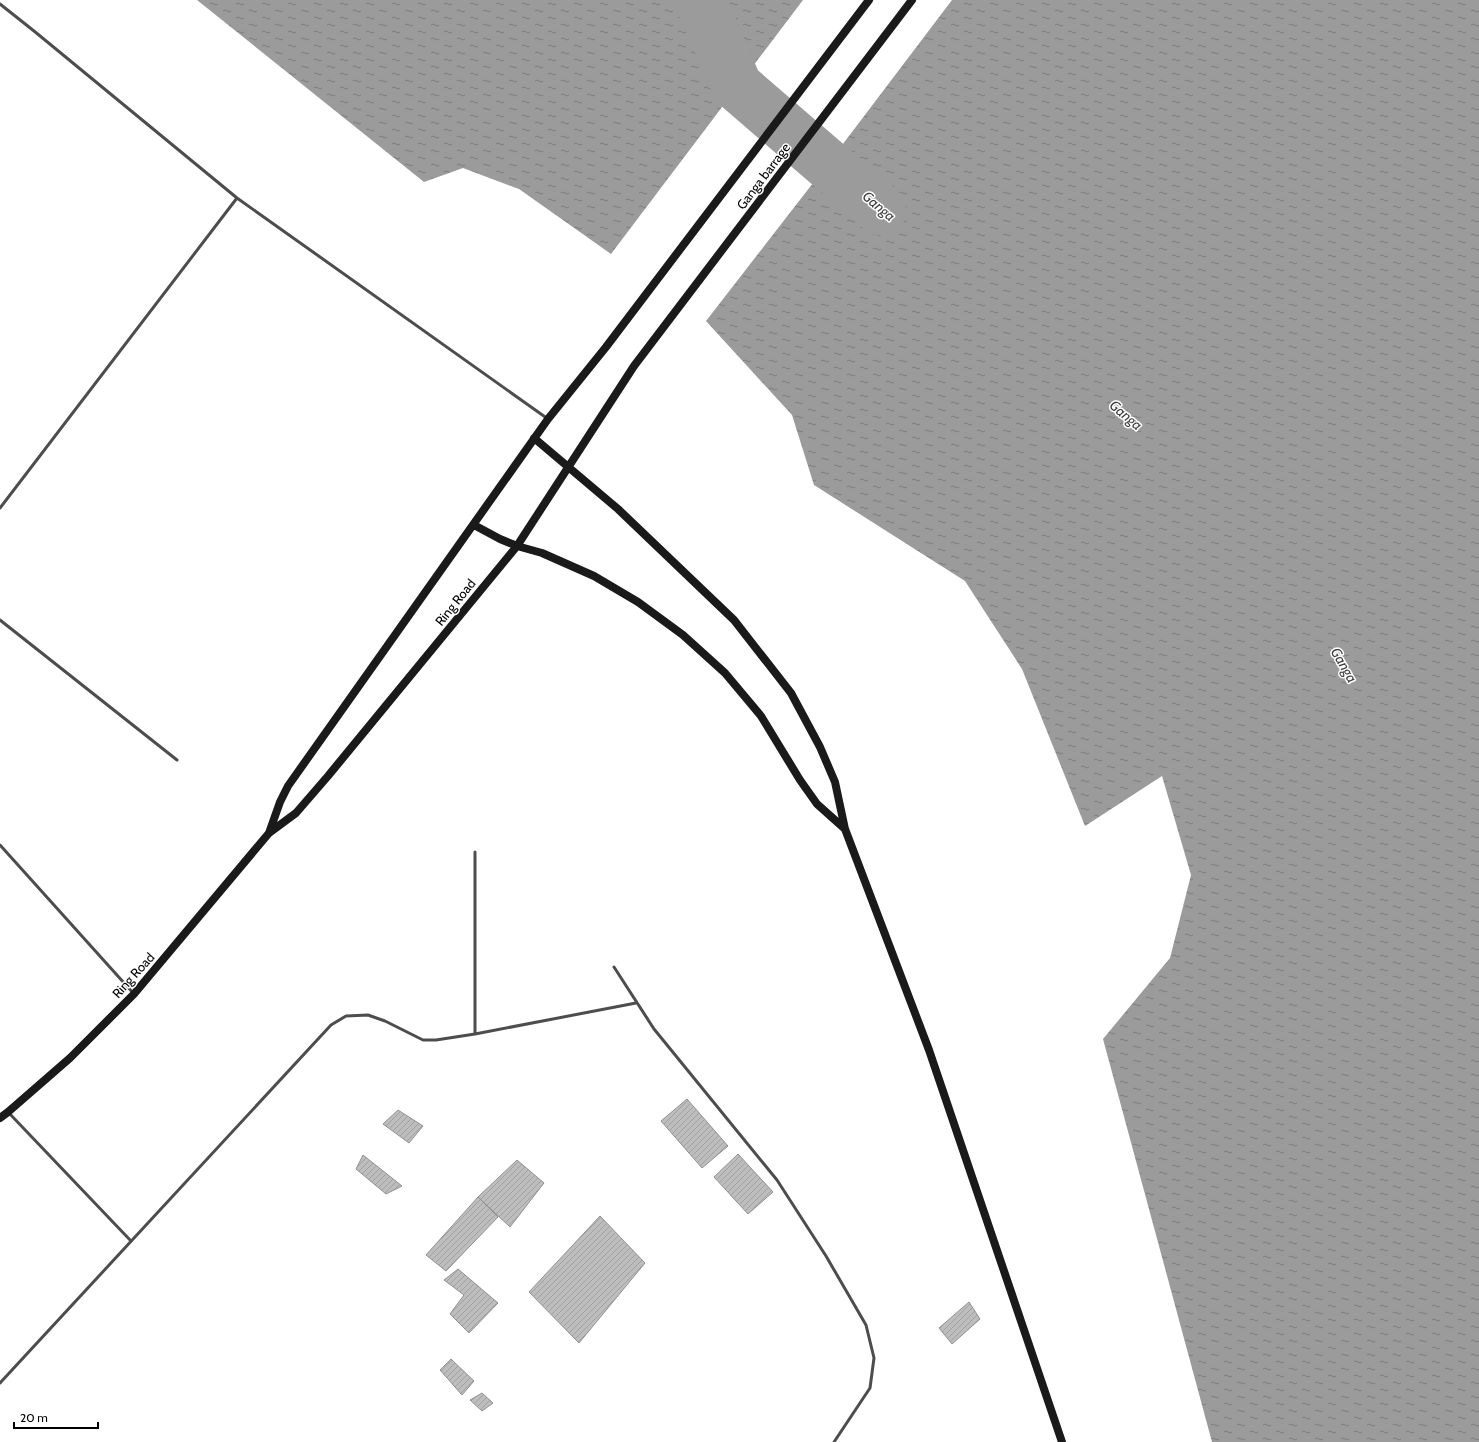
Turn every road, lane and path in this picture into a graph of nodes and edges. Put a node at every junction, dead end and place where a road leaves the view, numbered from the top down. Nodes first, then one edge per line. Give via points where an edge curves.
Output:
1 (869, 0) edge
2 (912, 0) edge
3 (0, 4) edge
4 (237, 198) junction
5 (606, 347) joint
6 (634, 366) joint
7 (548, 419) junction
8 (534, 438) junction
9 (569, 466) junction
10 (0, 508) edge
11 (474, 525) junction
12 (516, 546) junction
13 (0, 620) edge
14 (177, 760) dead end
15 (845, 829) junction
16 (269, 833) junction
17 (0, 845) edge
18 (475, 852) dead end
19 (614, 967) dead end
20 (134, 994) junction
21 (636, 1003) junction
22 (475, 1034) junction
23 (8, 1112) junction
24 (0, 1118) edge
25 (131, 1241) junction
26 (0, 1383) edge
27 (834, 1442) edge
28 (1062, 1442) edge

1 - 5 main road, Ganga barrage
2 - 6 main road, Ganga barrage
3 - 4 lane
4 - 7 lane
4 - 10 lane
5 - 7 main road, Ring Road
6 - 9 main road, Ring Road
7 - 8 main road, Ring Road
8 - 9 main road
8 - 11 main road, Ring Road
9 - 12 main road, Ring Road
9 - 15 main road via 734,620 791,693 820,747 835,782
11 - 12 main road
11 - 16 main road, Ring Road via 288,786
12 - 15 main road via 542,553 594,576 638,602 683,635 725,673 761,716 817,804
12 - 16 main road, Ring Road via 324,781 296,813
13 - 14 lane
15 - 28 main road via 929,1050
16 - 20 main road, Ring Road
17 - 20 lane
18 - 22 lane
19 - 21 lane
20 - 23 main road, Ring Road via 70,1058
21 - 22 lane
21 - 27 lane via 654,1029 777,1180 826,1256 866,1325 874,1358 870,1388
22 - 25 lane via 423,1040 368,1015 346,1016 331,1025
23 - 24 main road, Ring Road
23 - 25 lane
25 - 26 lane

